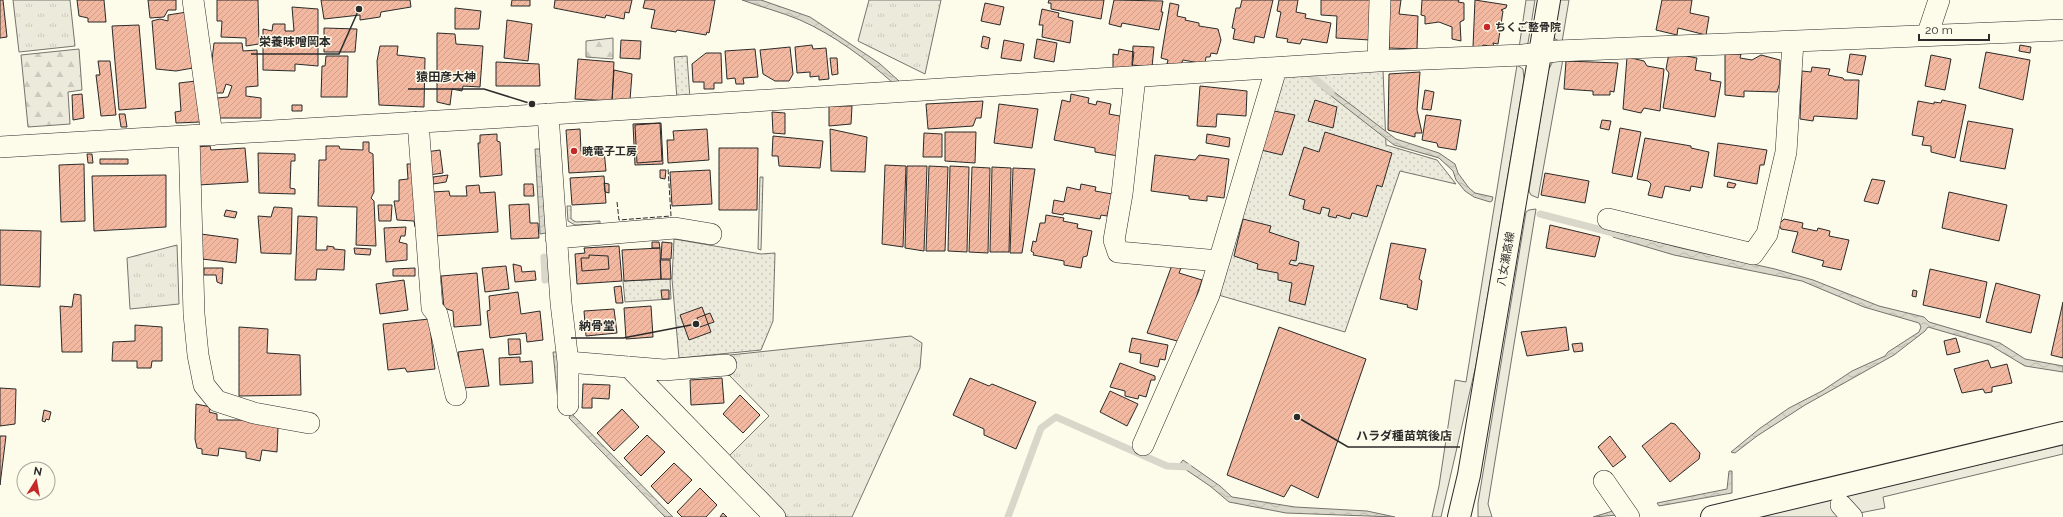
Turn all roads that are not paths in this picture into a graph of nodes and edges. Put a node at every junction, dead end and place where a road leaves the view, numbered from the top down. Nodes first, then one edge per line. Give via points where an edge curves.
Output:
1 (193, 0) edge
2 (1380, 0) edge
3 (1549, 0) edge
4 (1939, 0) edge
5 (2063, 30) edge
6 (1926, 36) junction
7 (1793, 42) junction
8 (1541, 53) junction
9 (1378, 62) junction
10 (1276, 69) junction
11 (1135, 77) junction
12 (548, 114) junction
13 (418, 122) junction
14 (212, 134) junction
15 (189, 136) junction
16 (0, 147) edge
17 (1608, 219) dead end
18 (711, 234) dead end
19 (556, 238) junction
20 (1219, 262) junction
21 (568, 362) junction
22 (726, 365) dead end
23 (629, 367) junction
24 (456, 396) dead end
25 (568, 405) dead end
26 (309, 423) dead end
27 (2063, 433) edge
28 (1143, 445) dead end
29 (1604, 481) dead end
30 (775, 517) edge
31 (1459, 517) edge
32 (1629, 517) edge
33 (1712, 517) edge

1 - 14 street
2 - 9 street
3 - 8 main road, 八女瀬高線
4 - 6 street
5 - 6 street
6 - 7 street
7 - 8 street
7 - 17 street via 1786,152 1767,234 1753,254
8 - 9 street
8 - 31 main road, 八女瀬高線 via 1470,467
9 - 10 street
10 - 11 street
10 - 20 street
11 - 12 street
11 - 20 street via 1122,194 1114,240 1118,252
12 - 13 street
12 - 19 street
13 - 14 street
13 - 24 street via 432,308 437,314
14 - 15 street
15 - 16 street
15 - 26 street via 194,314 204,385 217,401 254,413
18 - 19 street via 675,228
19 - 21 street
20 - 28 street via 1209,295
21 - 23 street
21 - 25 street
22 - 23 street via 664,370
23 - 30 street
27 - 33 main road
29 - 32 street

